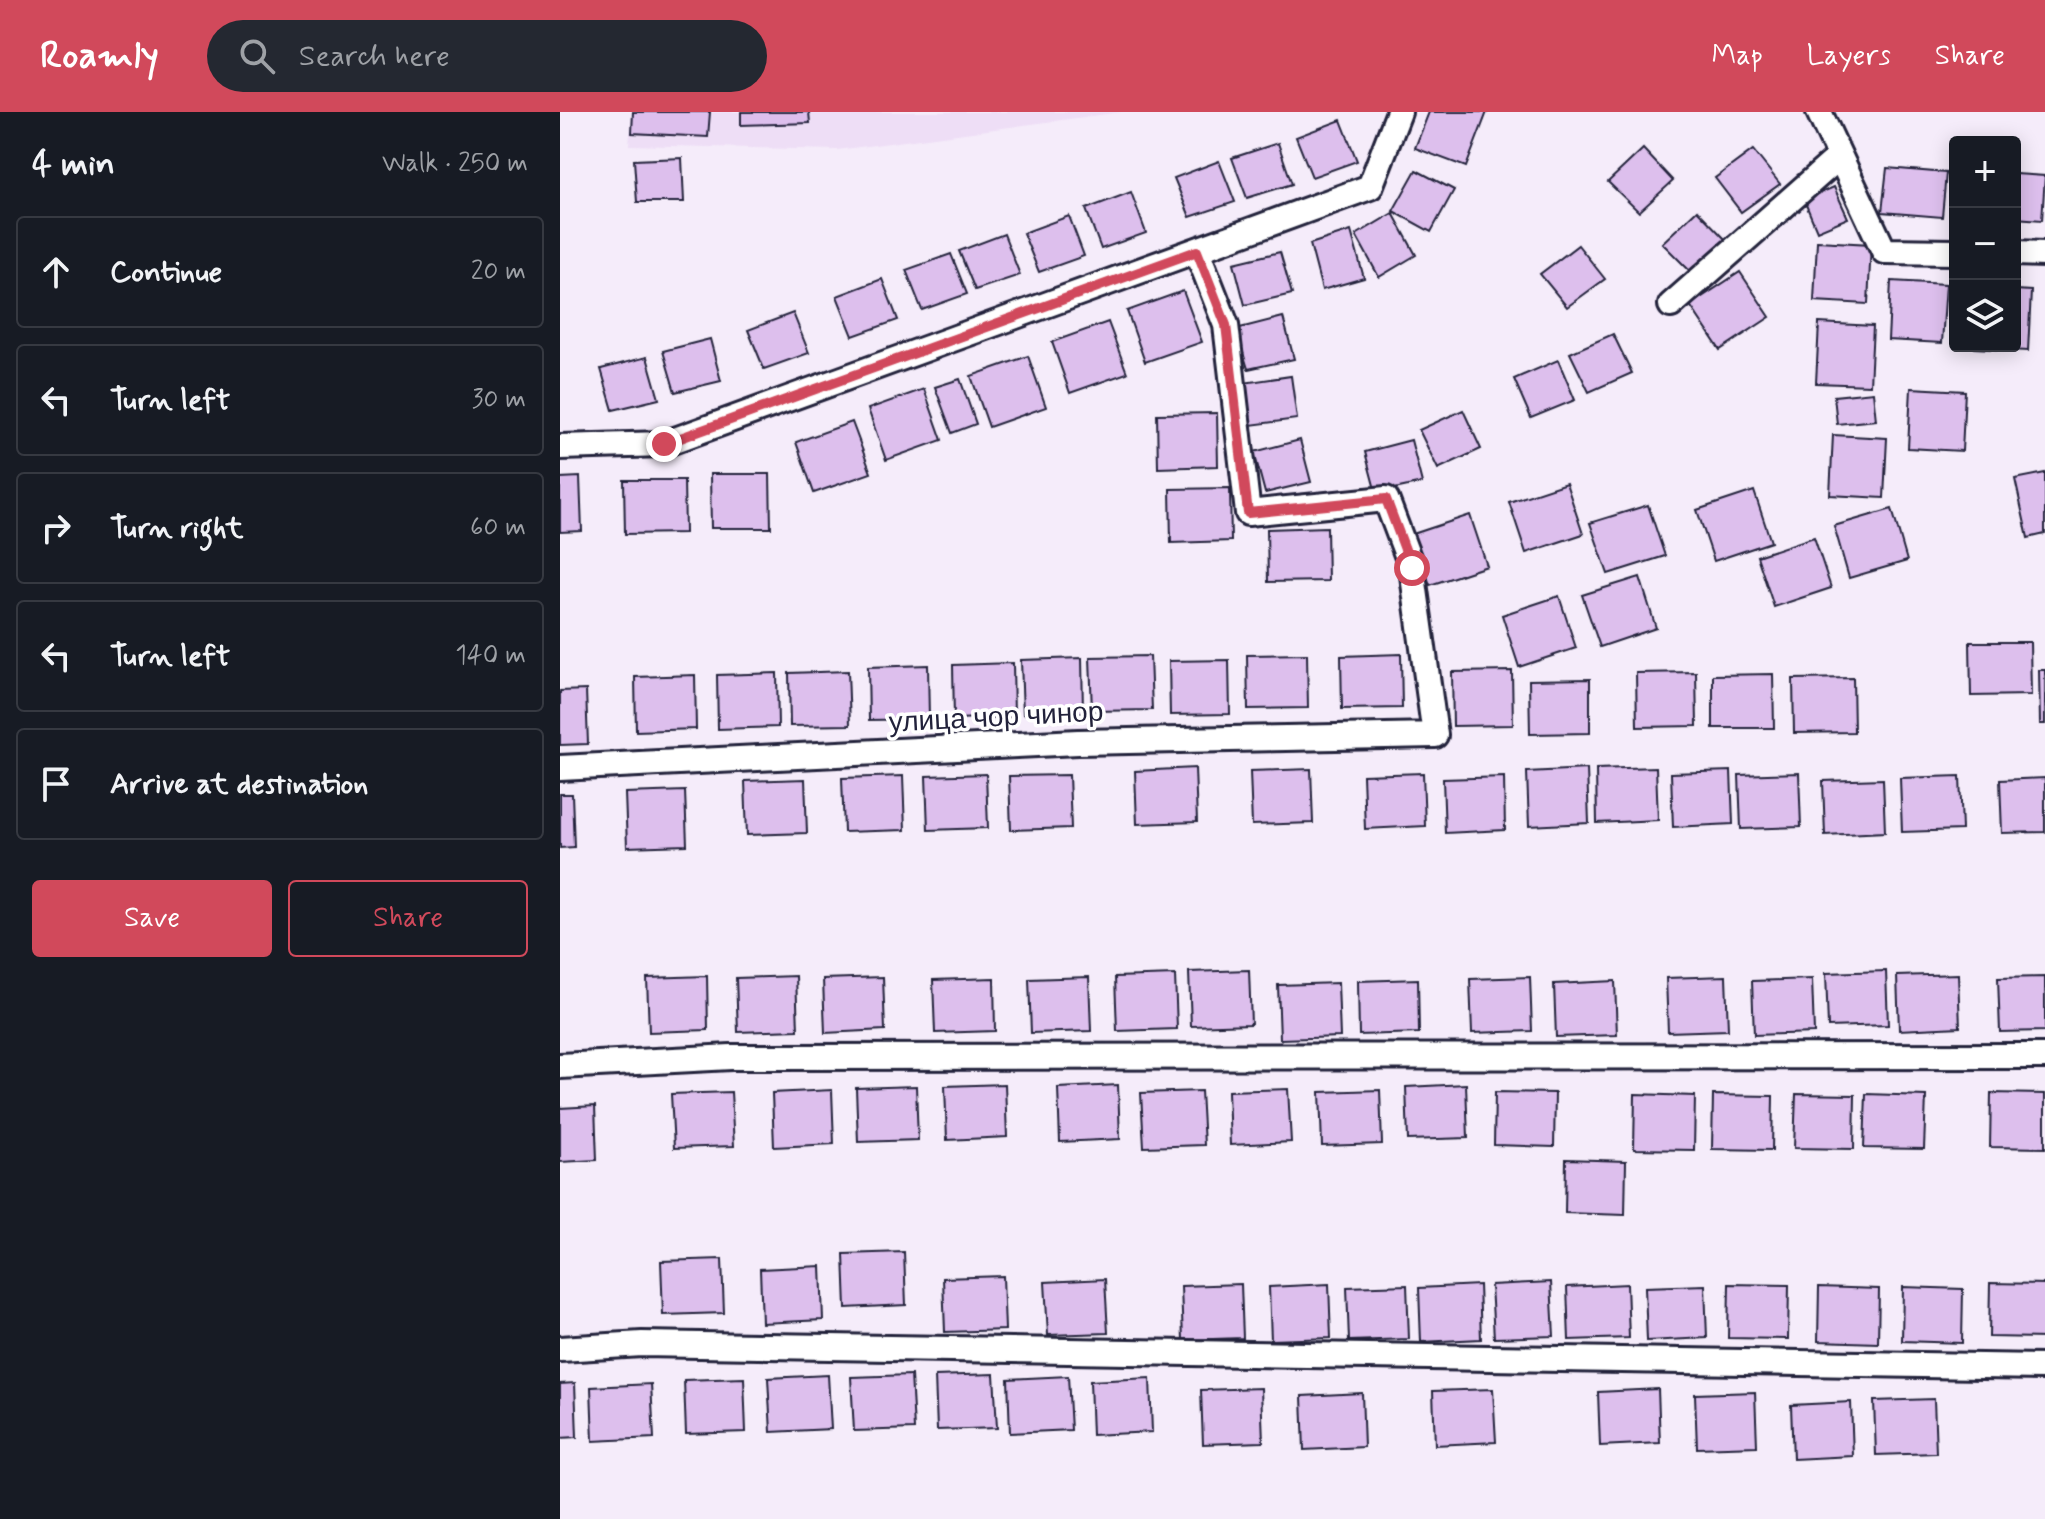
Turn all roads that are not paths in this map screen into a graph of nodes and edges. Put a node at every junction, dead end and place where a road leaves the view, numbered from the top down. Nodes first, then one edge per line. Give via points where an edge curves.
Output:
1 (1399, 112) edge
2 (1819, 112) edge
3 (1839, 157) junction
4 (1197, 251) junction
5 (1949, 252) edge
6 (2021, 253) edge
7 (2045, 254) edge
8 (1671, 305) dead end
9 (560, 447) edge
10 (560, 768) edge
11 (2045, 1056) edge
12 (560, 1066) edge
13 (560, 1349) edge
14 (2045, 1367) edge

1 - 4 street via 1370,187
2 - 3 street
3 - 5 street via 1884,251
3 - 8 street
4 - 9 street via 664,444
4 - 10 street, улица чор чинор via 1226,325 1248,513 1386,499 1412,568 1435,735 1078,742
6 - 7 street
11 - 12 street via 731,1057
13 - 14 street via 642,1344

